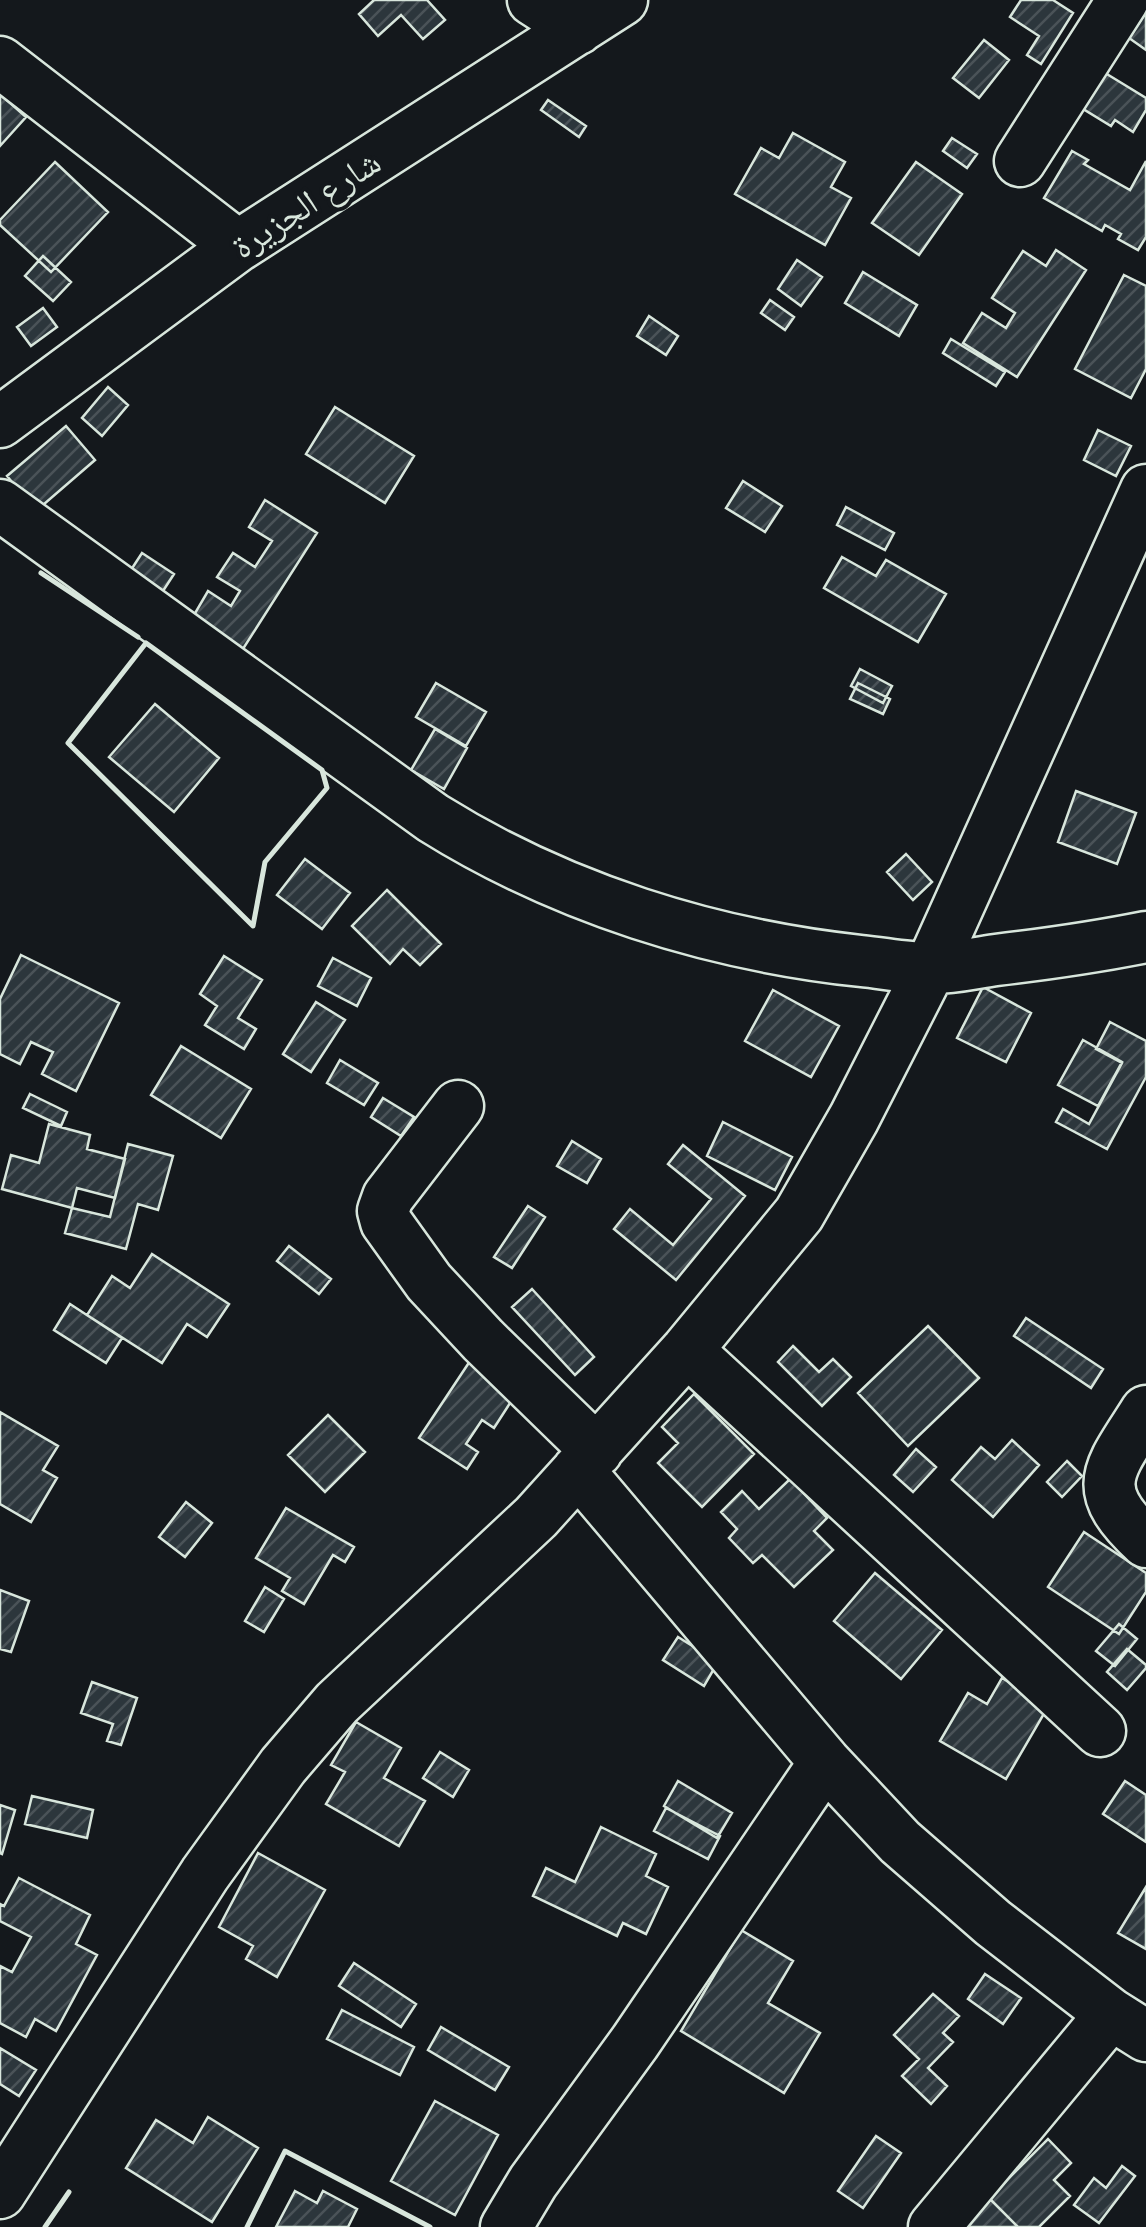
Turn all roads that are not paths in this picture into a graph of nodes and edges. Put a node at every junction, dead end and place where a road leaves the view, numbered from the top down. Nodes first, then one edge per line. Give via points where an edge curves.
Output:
1 (532, 0) edge
2 (622, 0) edge
3 (1123, 0) edge
4 (578, 29) junction
5 (0, 62) edge
6 (1020, 161) dead end
7 (238, 246) junction
8 (0, 422) edge
9 (1146, 490) edge
10 (0, 505) edge
11 (1146, 937) edge
12 (930, 969) junction
13 (458, 1106) dead end
14 (687, 1350) junction
15 (1146, 1410) edge
16 (587, 1461) junction
17 (1146, 1542) edge
18 (1100, 1731) dead end
19 (825, 1762) junction
20 (1129, 2025) edge
21 (0, 2193) edge
22 (0, 2210) edge
23 (5, 2227) edge
24 (506, 2227) edge
25 (934, 2227) edge

1 - 4 street
2 - 4 street, شارع الجزيرة
3 - 6 street
4 - 7 street, شارع الجزيرة
5 - 7 street
7 - 8 street, شارع الجزيرة
9 - 12 street
10 - 12 street via 433,818 550,880 720,938
11 - 12 street
12 - 14 street via 799,1214
13 - 16 street via 388,1198 386,1222
14 - 16 street
14 - 18 street
15 - 17 street via 1110,1470 1109,1496
16 - 19 street
16 - 21 street via 337,1702 283,1766 205,1874
19 - 20 street via 900,1842 993,1924
19 - 24 street
20 - 25 street
22 - 23 street

